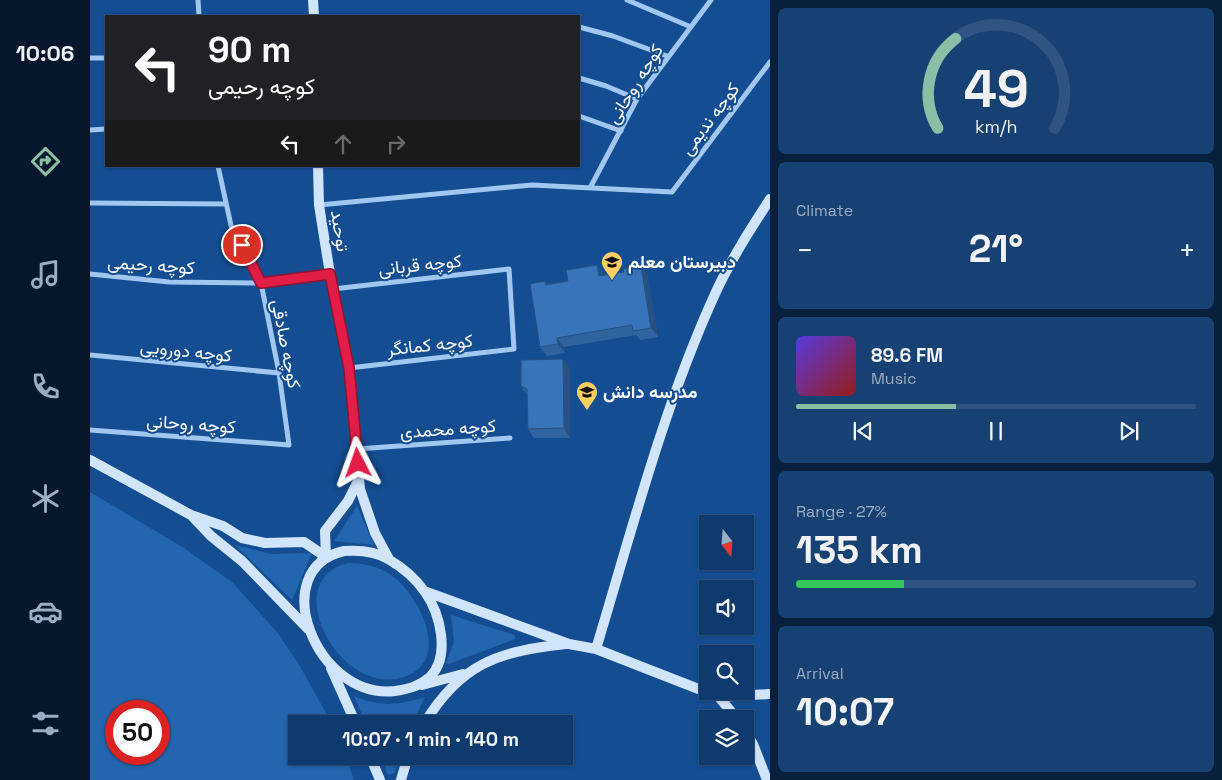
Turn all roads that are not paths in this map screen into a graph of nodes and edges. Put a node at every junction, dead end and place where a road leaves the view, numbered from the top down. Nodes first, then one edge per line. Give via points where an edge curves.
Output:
1 (198, 0) edge
2 (313, 0) edge
3 (628, 0) edge
4 (711, 0) edge
5 (199, 15) edge
6 (314, 15) edge
7 (580, 27) edge
8 (691, 27) junction
9 (667, 56) junction
10 (90, 58) edge
11 (105, 58) edge
12 (770, 62) edge
13 (580, 78) edge
14 (637, 99) junction
15 (580, 116) edge
16 (90, 130) edge
17 (105, 130) edge
18 (620, 131) junction
19 (218, 167) edge
20 (318, 167) edge
21 (590, 188) junction
22 (770, 199) edge
23 (90, 203) edge
24 (225, 204) junction
25 (319, 205) junction
26 (90, 274) edge
27 (330, 274) junction
28 (261, 283) junction
29 (333, 289) junction
30 (514, 349) joint
31 (90, 355) edge
32 (349, 368) junction
33 (279, 373) junction
34 (90, 430) edge
35 (510, 438) dead end
36 (290, 445) joint
37 (357, 449) junction
38 (90, 460) edge
39 (359, 479) junction
40 (191, 515) junction
41 (325, 531) junction
42 (304, 542) junction
43 (326, 557) junction
44 (388, 559) junction
45 (424, 591) junction
46 (308, 630) junction
47 (569, 644) junction
48 (596, 649) junction
49 (329, 662) junction
50 (464, 674) junction
51 (416, 687) junction
52 (699, 688) edge
53 (770, 694) edge
54 (754, 695) edge
55 (352, 715) edge
56 (430, 715) edge
57 (754, 747) edge
58 (374, 765) edge
59 (405, 765) edge
60 (380, 780) edge
61 (401, 780) edge
62 (766, 780) edge

1 - 5 street
2 - 6 main road
3 - 8 street
4 - 8 street, کوچه روحانی
7 - 9 street
8 - 9 street, کوچه روحانی
9 - 14 street, کوچه روحانی
10 - 11 street
12 - 21 street, کوچه ندیمی via 672,192
13 - 14 street
14 - 18 street, کوچه روحانی
15 - 18 street
16 - 17 street
18 - 21 street, کوچه روحانی
19 - 24 street, کوچه صادقی
20 - 25 main road, توحید
21 - 25 street via 532,185
22 - 48 main road via 716,293 694,343 655,452
23 - 24 street
24 - 28 street, کوچه صادقی via 232,230
25 - 27 main road, توحید
26 - 28 street, کوچه رحیمی via 168,282
27 - 28 street, کوچه رحیمی
27 - 29 main road, توحید
28 - 33 street, کوچه صادقی
29 - 30 street, کوچه قربانی via 509,269
29 - 32 main road, توحید
30 - 32 street, کوچه کمانگر
31 - 33 street, کوچه دورویی
32 - 37 main road, توحید
33 - 36 street, کوچه صادقی
34 - 36 street, کوچه روحانی
35 - 37 street, کوچه محمدی
37 - 39 main road, توحید
38 - 40 main road
39 - 41 main road via 348,501
39 - 44 main road, توحید via 371,522
40 - 42 main road via 253,541 277,544
40 - 46 main road via 242,561
41 - 42 main road
41 - 43 main road
42 - 43 main road
43 - 44 main road via 354,551 370,552
43 - 46 main road via 316,567 306,592 304,611
44 - 45 main road
45 - 47 main road
45 - 51 main road via 438,624 441,647 432,675
46 - 49 main road
47 - 48 main road
47 - 50 main road via 506,655
48 - 52 main road
49 - 51 main road via 340,674 362,687 389,692
49 - 55 main road
50 - 51 main road
50 - 56 main road
53 - 54 main road
57 - 62 main road
58 - 60 main road
59 - 61 main road

